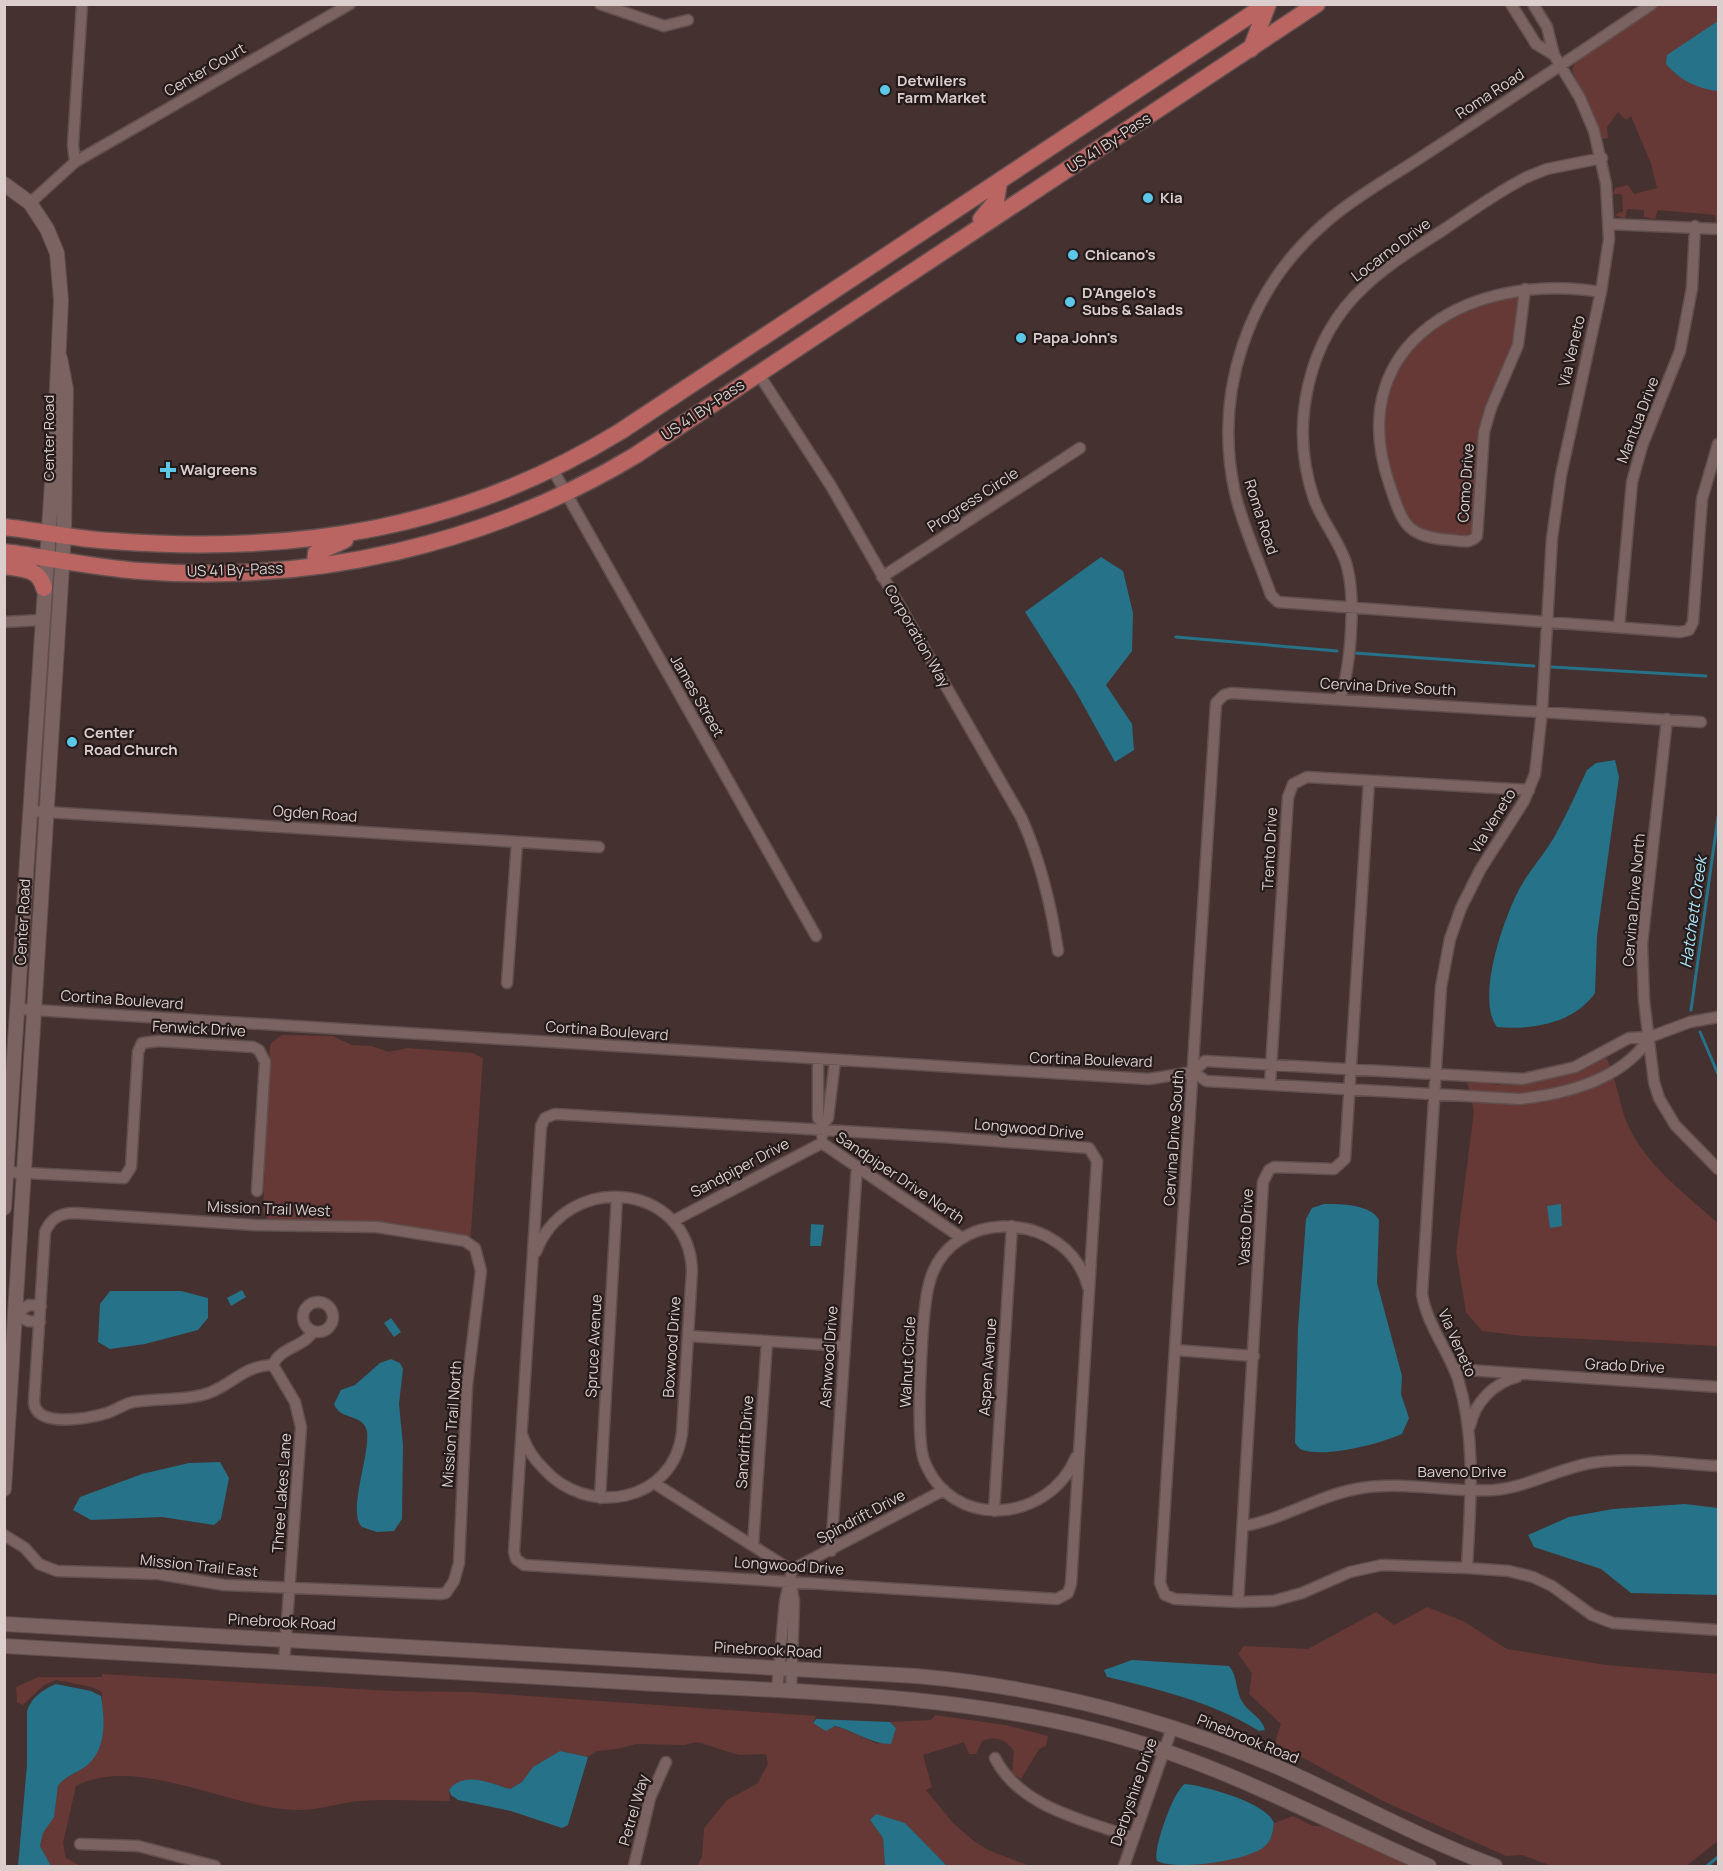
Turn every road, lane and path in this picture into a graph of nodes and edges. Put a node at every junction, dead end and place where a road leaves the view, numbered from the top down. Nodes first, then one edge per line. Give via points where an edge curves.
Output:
1 (82, 4) edge
2 (350, 4) edge
3 (600, 4) edge
4 (1267, 4) edge
5 (1317, 4) edge
6 (1510, 4) edge
7 (1533, 4) edge
8 (1652, 4) edge
9 (688, 20) dead end
10 (1251, 49) junction
11 (1554, 55) junction
12 (1560, 65) junction
13 (1157, 77) junction
14 (1602, 158) junction
15 (75, 162) junction
16 (999, 182) junction
17 (4, 184) edge
18 (30, 203) junction
19 (1014, 205) junction
20 (1609, 224) junction
21 (1695, 226) junction
22 (1719, 229) edge
23 (1525, 290) junction
24 (1601, 292) junction
25 (860, 304) junction
26 (770, 334) junction
27 (758, 373) junction
28 (1719, 444) edge
29 (1080, 448) dead end
30 (553, 470) junction
31 (566, 495) junction
32 (4, 526) edge
33 (362, 531) junction
34 (56, 534) junction
35 (4, 552) edge
36 (54, 560) junction
37 (315, 565) junction
38 (4, 566) edge
39 (882, 577) junction
40 (44, 588) junction
41 (1352, 608) junction
42 (42, 620) junction
43 (4, 622) edge
44 (1546, 622) junction
45 (1619, 627) junction
46 (1340, 699) junction
47 (1542, 711) junction
48 (1667, 719) junction
49 (1701, 722) dead end
50 (1369, 781) junction
51 (1530, 790) junction
52 (30, 811) junction
53 (46, 812) junction
54 (517, 842) junction
55 (599, 847) dead end
56 (816, 936) dead end
57 (1058, 951) dead end
58 (507, 983) dead end
59 (18, 1009) junction
60 (35, 1010) junction
61 (1719, 1017) edge
62 (1650, 1037) junction
63 (818, 1059) junction
64 (835, 1060) junction
65 (1272, 1065) junction
66 (1351, 1070) junction
67 (1193, 1072) junction
68 (1435, 1076) junction
69 (1270, 1084) junction
70 (1350, 1089) junction
71 (1434, 1095) junction
72 (823, 1127) junction
73 (822, 1143) junction
74 (856, 1166) junction
75 (1719, 1169) edge
76 (7, 1172) junction
77 (24, 1173) junction
78 (257, 1191) dead end
79 (617, 1197) junction
80 (4, 1208) edge
81 (673, 1221) junction
82 (1012, 1226) junction
83 (962, 1238) junction
84 (475, 1248) joint
85 (532, 1266) junction
86 (1090, 1296) junction
87 (41, 1306) junction
88 (10, 1314) edge
89 (40, 1322) junction
90 (314, 1331) dead end
91 (688, 1336) junction
92 (767, 1341) junction
93 (844, 1346) junction
94 (1175, 1350) junction
95 (1254, 1356) junction
96 (273, 1365) junction
97 (1454, 1369) junction
98 (1529, 1376) junction
99 (1719, 1387) edge
100 (522, 1427) junction
101 (1470, 1438) junction
102 (1079, 1448) junction
103 (1719, 1466) edge
104 (654, 1483) junction
105 (4, 1489) edge
106 (1471, 1489) junction
107 (944, 1490) junction
108 (600, 1498) junction
109 (994, 1511) junction
110 (1244, 1526) junction
111 (4, 1535) edge
112 (753, 1545) junction
113 (831, 1551) junction
114 (1467, 1568) junction
115 (791, 1575) junction
116 (290, 1589) junction
117 (440, 1594) joint
118 (1238, 1602) junction
119 (4, 1624) edge
120 (1719, 1630) edge
121 (286, 1638) junction
122 (4, 1646) edge
123 (284, 1663) junction
124 (785, 1668) junction
125 (777, 1691) junction
126 (791, 1692) junction
127 (1172, 1728) junction
128 (1164, 1751) junction
129 (995, 1758) dead end
130 (666, 1762) dead end
131 (1134, 1838) junction
132 (80, 1844) dead end
133 (188, 1863) edge
134 (215, 1866) edge
135 (634, 1866) edge
136 (1124, 1866) edge
137 (1429, 1866) edge
138 (1495, 1866) edge

1 - 15 street
2 - 15 street, Center Court
3 - 9 street via 664,26
4 - 10 main road
4 - 13 main road, US 41 By-Pass
5 - 10 main road, US 41 By-Pass
6 - 11 street, Via Veneto via 1536,44
7 - 11 street, Via Veneto via 1547,27
8 - 12 street, Roma Road
10 - 19 main road, US 41 By-Pass
11 - 12 street, Via Veneto
12 - 14 street, Via Veneto via 1587,113
12 - 41 street, Roma Road via 1325,222 1277,274 1247,329 1229,403 1229,452 1236,496 1271,595 1278,602
13 - 16 main road, US 41 By-Pass
13 - 19 main road via 1140,98 1020,179 1014,190
14 - 20 street, Via Veneto
14 - 41 street, Locarno Drive via 1547,169 1506,188 1365,285 1328,334 1307,392 1303,444 1314,499 1348,569
15 - 18 street
16 - 19 main road
16 - 25 main road via 999,194 989,213 886,281
16 - 26 main road, US 41 By-Pass
17 - 18 street, Center Road
18 - 34 street, Center Road via 57,253 60,285 60,358 66,389
19 - 25 main road, US 41 By-Pass
20 - 21 street
20 - 24 street, Via Veneto
21 - 22 street
21 - 45 street, Mantua Drive via 1692,288 1680,351 1632,482
23 - 23 street, Como Drive via 1518,345 1484,432 1477,536 1467,541 1417,535 1408,528 1398,509 1378,440 1378,415 1388,377 1410,344 1430,326 1483,299
23 - 24 street, Como Drive via 1566,288
24 - 44 street, Via Veneto via 1561,475
25 - 27 main road, US 41 By-Pass
26 - 27 main road
26 - 30 main road, US 41 By-Pass via 621,431
27 - 31 main road, US 41 By-Pass via 636,455
27 - 39 street, Corporation Way via 831,486
28 - 45 street, Roma Road via 1702,499 1691,626 1680,632
29 - 39 street, Progress Circle
30 - 31 street, James Street
30 - 33 main road, US 41 By-Pass via 455,509
31 - 37 main road, US 41 By-Pass via 447,541
31 - 56 street, James Street
32 - 34 main road, US 41 By-Pass
33 - 34 main road, US 41 By-Pass via 279,543 224,545 123,542
33 - 37 main road via 316,553
34 - 36 street, Center Road
35 - 36 main road, US 41 By-Pass
36 - 37 main road, US 41 By-Pass via 138,571
36 - 40 street, Center Road
36 - 53 street, Center Road
38 - 40 main road via 34,571
39 - 57 street, Corporation Way via 1021,817 1050,897
40 - 42 street, Center Road
41 - 44 street, Roma Road
41 - 46 street, Locarno Drive
42 - 43 street
42 - 52 street, Center Road
44 - 45 street, Roma Road
44 - 47 street, Via Veneto
46 - 47 street, Cervina Drive South
46 - 67 street, Cervina Drive South via 1231,693 1216,703
47 - 48 street
47 - 51 street, Via Veneto via 1538,760
48 - 49 street
48 - 62 street, Cervina Drive North via 1642,944
50 - 51 street, Trento Drive
50 - 65 street, Trento Drive via 1307,777 1293,784 1289,792
50 - 66 street, Vasto Drive
51 - 68 street, Via Veneto via 1471,885 1455,923 1441,987
52 - 53 street, Ogden Road
52 - 59 street, Center Road
53 - 54 street, Ogden Road
53 - 60 street, Center Road
54 - 55 street, Ogden Road
54 - 58 street
59 - 60 street, Cortina Boulevard
59 - 76 street, Center Road
60 - 63 street, Cortina Boulevard
60 - 77 street, Center Road
61 - 62 street, Cortina Boulevard via 1690,1022
62 - 68 street, Cortina Boulevard via 1629,1038 1575,1067 1542,1076 1503,1080
62 - 71 street, Cortina Boulevard via 1638,1055 1605,1076 1561,1092 1501,1100
62 - 75 street, Cervina Drive North via 1654,1082 1666,1112 1687,1140
63 - 64 street, Cortina Boulevard
63 - 72 street via 818,1118
64 - 67 street, Cortina Boulevard via 1149,1079
64 - 72 street via 828,1118
65 - 66 street, Cortina Boulevard
65 - 67 street, Cortina Boulevard via 1205,1061
65 - 69 street, Trento Drive
66 - 68 street, Cortina Boulevard
66 - 70 street, Vasto Drive
67 - 69 street, Cortina Boulevard via 1206,1081
67 - 94 street, Cervina Drive South
68 - 71 street, Via Veneto
69 - 70 street, Cortina Boulevard
70 - 71 street, Cortina Boulevard
70 - 95 street, Vasto Drive via 1342,1164 1330,1169 1281,1166 1265,1176
71 - 97 street, Via Veneto via 1422,1294 1427,1314
72 - 73 street
72 - 85 street, Longwood Drive via 548,1116 541,1126
72 - 86 street, Longwood Drive via 1089,1148 1097,1161
73 - 74 street, Sandpiper Drive North
73 - 81 street, Sandpiper Drive
74 - 83 street, Sandpiper Drive North
74 - 93 street, Ashwood Drive
76 - 77 street, Fenwick Drive
76 - 80 street, Center Road
77 - 78 street, Fenwick Drive via 118,1178 128,1173 138,1052 142,1043 253,1047 265,1062
77 - 88 street, Center Road
79 - 81 street, Boxwood Drive via 645,1202
79 - 85 street, Boxwood Drive via 592,1199 566,1211 546,1230
79 - 108 street, Spruce Avenue
81 - 91 street, Boxwood Drive via 687,1244 692,1263
82 - 83 street, Walnut Circle via 985,1228
82 - 86 street, Walnut Circle via 1042,1233 1064,1248 1083,1274
82 - 109 street, Aspen Avenue
83 - 107 street, Walnut Circle via 939,1262 927,1295 919,1438 926,1464
84 - 87 street, Mission Trail West via 462,1239 377,1227 254,1225 75,1213 58,1216 45,1232
84 - 117 street, Mission Trail North via 481,1271 466,1395 459,1563 450,1590
85 - 100 street, Longwood Drive
86 - 102 street, Longwood Drive
87 - 88 street via 29,1305
87 - 89 street
88 - 89 street
88 - 105 street, Center Road
89 - 96 street via 34,1402 45,1418 107,1413 131,1403 210,1393 250,1368
90 - 96 street via 278,1356
91 - 92 street
91 - 104 street, Boxwood Drive via 680,1444 670,1467
92 - 93 street
92 - 112 street, Sandrift Drive
93 - 113 street, Ashwood Drive
94 - 95 street
94 - 118 street, Cervina Drive South via 1161,1589 1175,1599
95 - 110 street, Vasto Drive
96 - 116 street, Three Lakes Lane via 295,1402 301,1427
97 - 98 street, Grado Drive
97 - 101 street, Via Veneto
98 - 99 street, Grado Drive
98 - 101 street, Grado Drive via 1506,1381 1485,1397 1474,1412
100 - 108 street, Boxwood Drive via 528,1449 556,1481 572,1492
100 - 115 street, Longwood Drive via 514,1552 520,1564
101 - 106 street, Via Veneto
102 - 109 street, Walnut Circle via 1065,1477 1045,1496 1023,1507
102 - 115 street, Longwood Drive via 1071,1584 1064,1597
103 - 106 street, Baveno Drive via 1604,1461 1524,1485
104 - 108 street, Boxwood Drive via 630,1494
104 - 112 street
106 - 110 street, Baveno Drive via 1358,1488 1324,1497 1273,1520
106 - 114 street, Via Veneto
107 - 109 street, Walnut Circle via 965,1505
107 - 113 street, Spindrift Drive
110 - 118 street, Vasto Drive
111 - 116 street, Mission Trail East via 39,1564 57,1571 158,1574 224,1586
112 - 115 street
113 - 115 street, Spindrift Drive
114 - 118 street, Cervina Drive South via 1382,1565 1350,1572 1289,1597
114 - 120 street via 1533,1577 1592,1615 1613,1623
115 - 124 street via 794,1601
116 - 117 street, Mission Trail East
116 - 121 street, Three Lakes Lane
119 - 121 street, Pinebrook Road
121 - 123 street, Three Lakes Lane
121 - 124 street, Pinebrook Road
122 - 123 street
123 - 125 street
124 - 125 street
124 - 126 street
124 - 127 street, Pinebrook Road via 1012,1687 1076,1700
125 - 126 street
126 - 128 street via 930,1701 994,1710 1077,1726
127 - 128 street, Derbyshire Drive
127 - 138 street, Pinebrook Road via 1282,1769 1407,1830
128 - 131 street, Derbyshire Drive
128 - 137 street via 1253,1783
129 - 131 street via 1008,1780 1037,1800
130 - 135 street, Petrel Way via 650,1798
131 - 136 street, Derbyshire Drive
132 - 133 street via 138,1846
133 - 134 street

